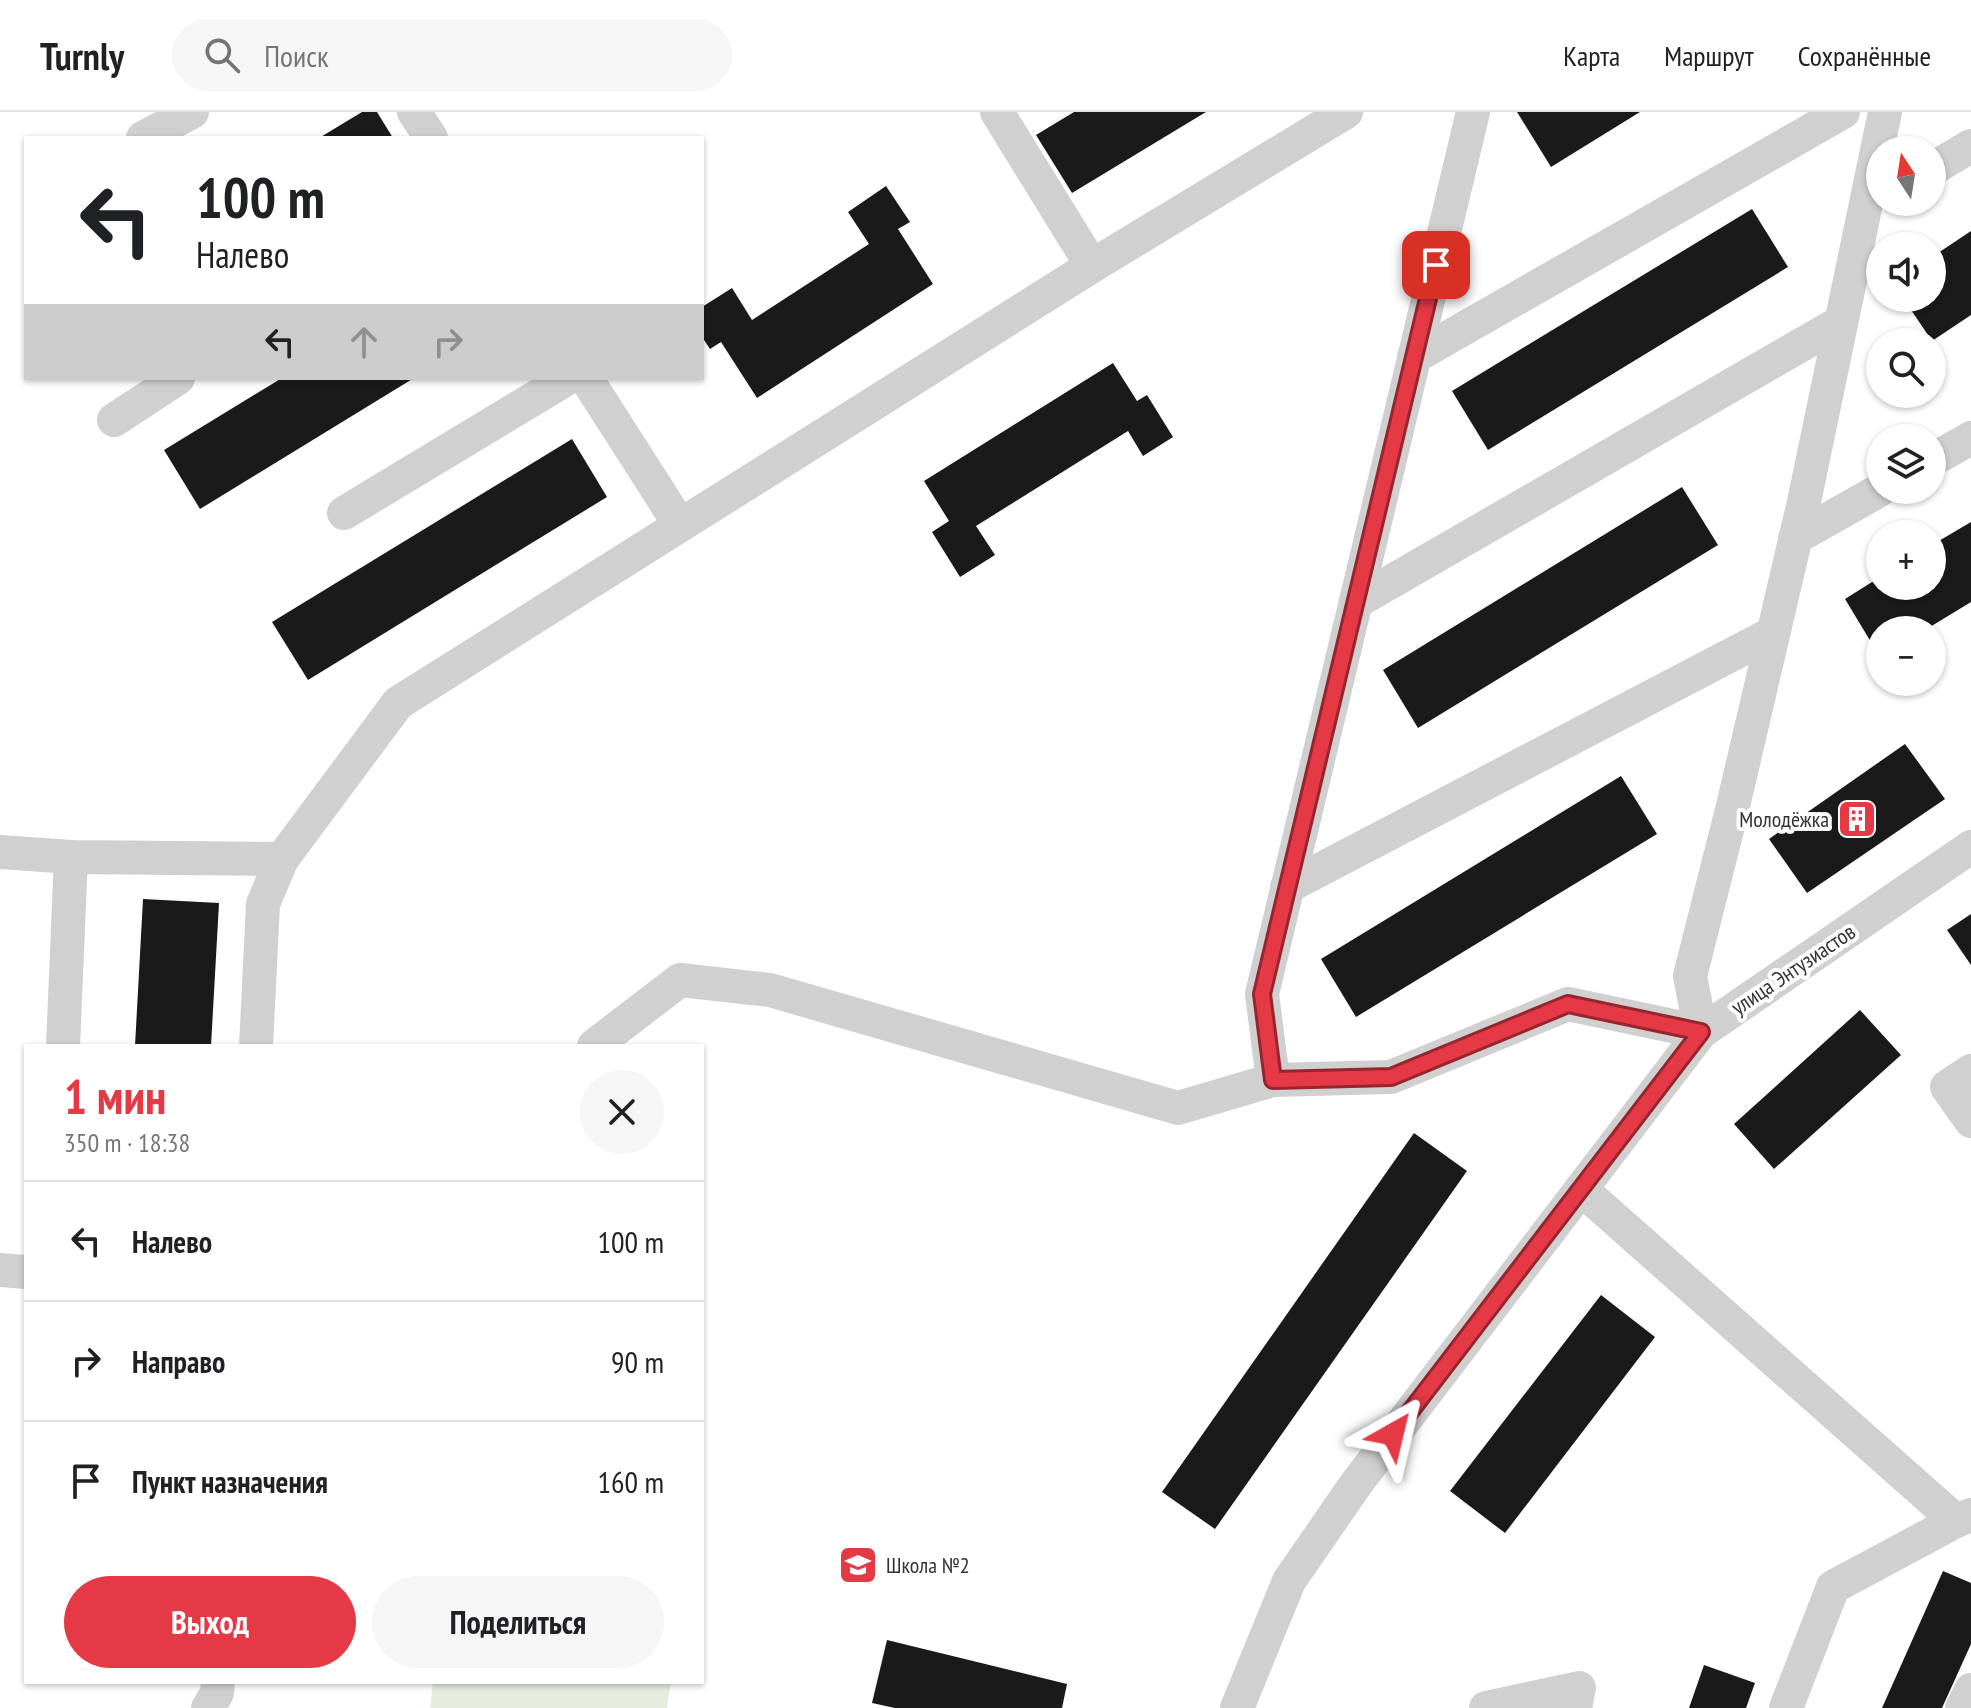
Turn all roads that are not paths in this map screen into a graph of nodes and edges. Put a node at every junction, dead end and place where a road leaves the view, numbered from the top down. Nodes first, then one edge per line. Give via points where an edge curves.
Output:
1 (192, 112) edge
2 (414, 112) edge
3 (997, 112) edge
4 (1346, 112) edge
5 (1473, 112) edge
6 (1843, 112) edge
7 (1885, 112) edge
8 (147, 136) edge
9 (430, 136) edge
10 (1882, 136) edge
11 (1971, 146) edge
12 (1946, 161) edge
13 (1869, 216) edge
14 (1092, 266) junction
15 (1841, 322) junction
16 (1414, 357) junction
17 (175, 380) edge
18 (565, 380) edge
19 (587, 380) edge
20 (114, 420) dead end
21 (1971, 438) edge
22 (1946, 452) edge
23 (1866, 498) edge
24 (344, 513) dead end
25 (680, 525) junction
26 (1795, 538) junction
27 (1356, 602) junction
28 (1773, 633) junction
29 (1971, 847) edge
30 (0, 852) edge
31 (71, 857) junction
32 (282, 859) junction
33 (1287, 887) junction
34 (1701, 1032) junction
35 (63, 1044) edge
36 (256, 1044) edge
37 (597, 1044) edge
38 (1971, 1071) edge
39 (1273, 1080) junction
40 (1971, 1121) edge
41 (1581, 1189) junction
42 (0, 1270) edge
43 (24, 1272) edge
44 (1963, 1518) edge
45 (218, 1684) edge
46 (1971, 1690) edge
47 (208, 1708) edge
48 (1237, 1708) edge
49 (1486, 1708) edge
50 (1575, 1708) edge
51 (1786, 1708) edge
52 (1962, 1708) edge

1 - 8 street
2 - 9 street
3 - 14 street
4 - 14 street
5 - 16 street
6 - 16 street
7 - 10 street
11 - 12 street
13 - 15 street
14 - 25 street
15 - 26 street
15 - 27 street
16 - 27 street
17 - 20 street
18 - 24 street
19 - 25 street
21 - 22 street
23 - 26 street
25 - 32 street via 398,703
26 - 28 street
27 - 33 street
28 - 33 street
28 - 34 street via 1690,976
29 - 34 street, улица Энтузиастов
30 - 31 street
31 - 32 street
31 - 35 street
32 - 36 street via 263,904
33 - 39 street via 1262,994
34 - 39 street via 1568,1004 1391,1077
34 - 41 street, улица Энтузиастов
37 - 39 street via 680,980 770,990 1178,1108
38 - 40 street via 1947,1087
41 - 44 street
41 - 48 street, улица Энтузиастов via 1356,1484 1289,1581
42 - 43 street
44 - 51 street via 1833,1587
45 - 47 street
46 - 52 street
49 - 50 street via 1579,1688

